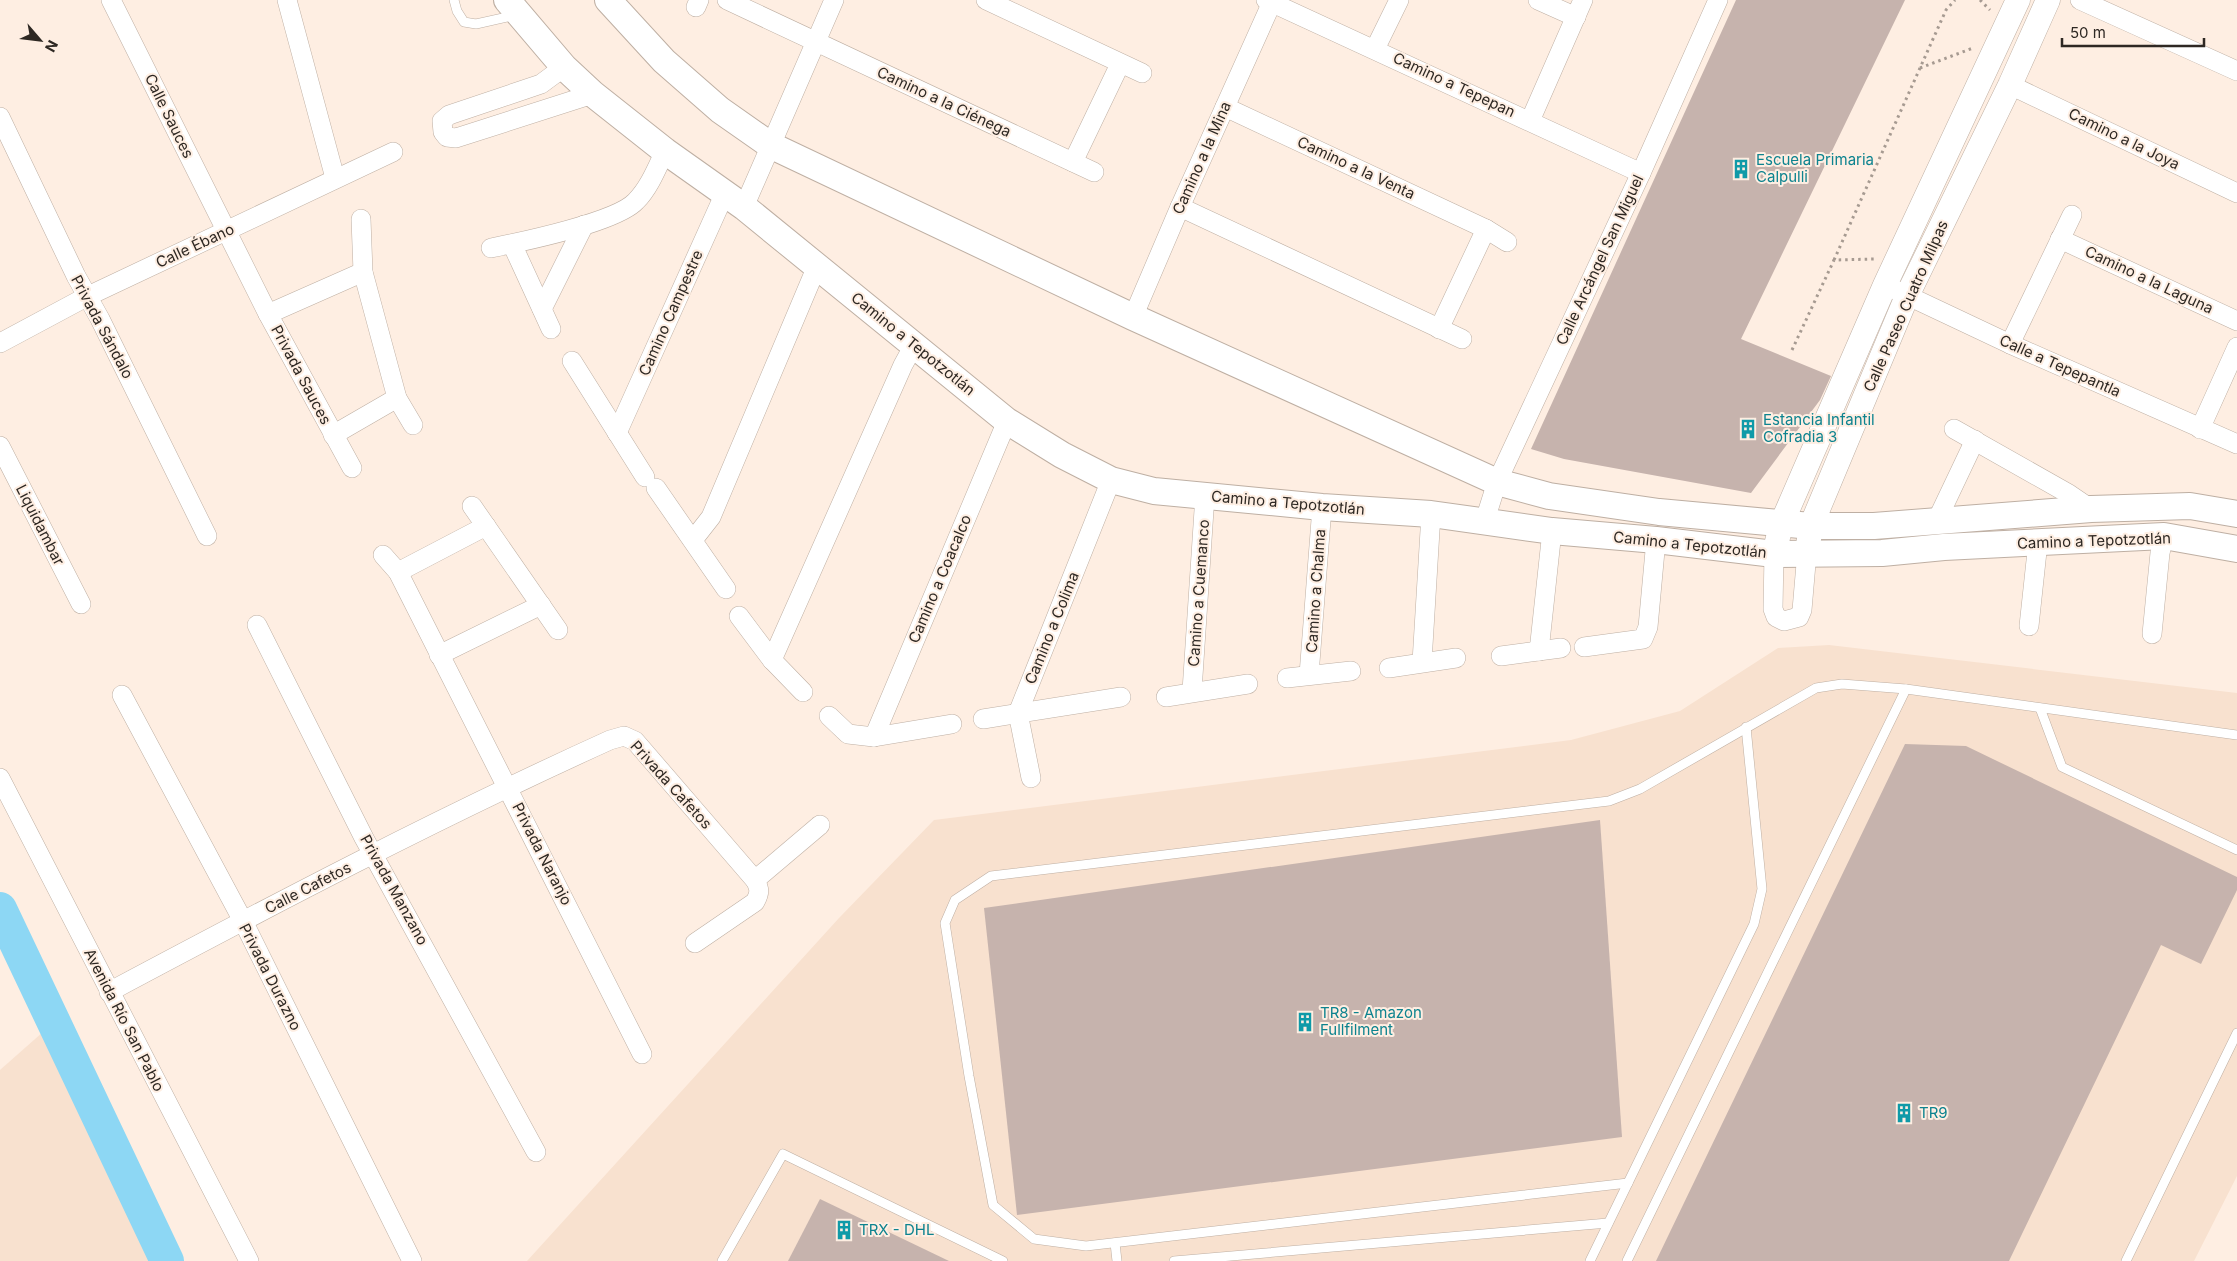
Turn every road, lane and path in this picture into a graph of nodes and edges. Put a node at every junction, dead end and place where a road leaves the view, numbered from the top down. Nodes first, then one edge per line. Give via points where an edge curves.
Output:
1 (112, 0) edge
2 (286, 0) edge
3 (454, 0) edge
4 (608, 0) edge
5 (727, 0) edge
6 (834, 0) edge
7 (986, 0) edge
8 (1399, 0) edge
9 (1538, 0) edge
10 (1583, 0) edge
11 (1718, 0) edge
12 (1955, 0) edge
13 (1980, 0) edge
14 (2018, 0) edge
15 (2048, 0) edge
16 (2080, 0) edge
17 (1270, 1) edge
18 (513, 7) edge
19 (1576, 17) junction
20 (1991, 17) dead end
21 (815, 42) junction
22 (1976, 46) dead end
23 (1375, 49) junction
24 (1120, 64) junction
25 (564, 67) junction
26 (1920, 68) junction
27 (2237, 71) edge
28 (1142, 73) dead end
29 (2010, 85) junction
30 (593, 94) junction
31 (1225, 107) junction
32 (0, 117) edge
33 (1530, 121) junction
34 (770, 145) junction
35 (665, 151) junction
36 (392, 152) dead end
37 (1073, 162) junction
38 (1094, 172) dead end
39 (1641, 173) junction
40 (335, 178) junction
41 (2237, 193) edge
42 (735, 200) junction
43 (1180, 207) junction
44 (2072, 215) dead end
45 (361, 219) dead end
46 (584, 225) junction
47 (1486, 229) junction
48 (226, 231) junction
49 (2060, 239) junction
50 (1507, 242) dead end
51 (512, 244) junction
52 (490, 248) dead end
53 (1897, 258) junction
54 (1834, 260) junction
55 (817, 266) junction
56 (363, 272) junction
57 (1885, 285) junction
58 (1907, 296) junction
59 (86, 297) junction
60 (542, 308) junction
61 (268, 314) junction
62 (1133, 317) junction
63 (2237, 321) edge
64 (550, 329) dead end
65 (1439, 329) junction
66 (1462, 339) dead end
67 (0, 343) edge
68 (2010, 344) junction
69 (914, 345) junction
70 (2237, 347) edge
71 (1792, 350) dead end
72 (572, 361) dead end
73 (397, 398) junction
74 (1007, 421) junction
75 (413, 425) dead end
76 (2200, 428) junction
77 (1954, 429) dead end
78 (617, 432) junction
79 (334, 435) junction
80 (1975, 440) junction
81 (2237, 444) edge
82 (0, 446) edge
83 (352, 468) dead end
84 (1111, 480) junction
85 (1497, 482) junction
86 (1205, 495) junction
87 (472, 506) dead end
88 (1322, 507) junction
89 (2091, 509) junction
90 (1431, 514) junction
91 (2237, 514) edge
92 (1485, 520) junction
93 (1937, 520) junction
94 (1781, 524) junction
95 (486, 526) junction
96 (1810, 526) junction
97 (1552, 531) junction
98 (207, 536) dead end
99 (2164, 536) junction
100 (694, 540) junction
101 (1656, 540) junction
102 (2038, 542) junction
103 (2237, 549) edge
104 (1807, 552) junction
105 (1774, 554) junction
106 (383, 555) dead end
107 (398, 572) junction
108 (726, 589) dead end
109 (81, 604) dead end
110 (541, 605) junction
111 (739, 616) dead end
112 (257, 625) dead end
113 (2029, 626) dead end
114 (558, 630) dead end
115 (2152, 634) dead end
116 (1584, 647) dead end
117 (1561, 648) dead end
118 (1539, 650) junction
119 (439, 655) junction
120 (1501, 656) dead end
121 (1456, 658) dead end
122 (772, 660) junction
123 (1422, 662) junction
124 (1389, 668) dead end
125 (1351, 671) dead end
126 (1309, 675) junction
127 (1287, 678) dead end
128 (1248, 684) dead end
129 (1906, 689) junction
130 (1192, 691) junction
131 (803, 692) dead end
132 (122, 695) dead end
133 (1121, 697) dead end
134 (1166, 697) dead end
135 (2040, 708) junction
136 (1018, 713) junction
137 (829, 716) dead end
138 (983, 719) dead end
139 (952, 724) dead end
140 (1746, 727) junction
141 (2237, 735) edge
142 (874, 737) junction
143 (0, 778) edge
144 (1031, 778) dead end
145 (508, 787) junction
146 (820, 825) dead end
147 (2237, 850) edge
148 (373, 854) junction
149 (757, 884) junction
150 (243, 921) junction
151 (695, 943) dead end
152 (110, 992) junction
153 (2237, 1033) edge
154 (642, 1054) dead end
155 (536, 1152) dead end
156 (1628, 1183) junction
157 (1608, 1223) junction
158 (1114, 1243) junction
159 (248, 1261) edge
160 (412, 1261) edge
161 (722, 1261) edge
162 (1003, 1261) edge
163 (1117, 1261) edge
164 (1174, 1261) edge
165 (1590, 1261) edge
166 (1628, 1261) edge
167 (2126, 1261) edge

1 - 48 street, Calle Sauces
2 - 40 street
3 - 18 lane via 464,22 476,24
4 - 34 main road, Camino a Tepotzotlán via 664,61 720,110
5 - 21 street, Camino a la Ciénega
6 - 21 street, Camino Campestre
7 - 24 street
8 - 23 street
9 - 19 street
10 - 19 street
11 - 39 street, Calle Arcángel San Miguel
12 - 26 path via 1946,10
13 - 20 path
14 - 53 street, Calle Paseo Cuatro Milpas
15 - 29 street, Calle Paseo Cuatro Milpas
16 - 27 street
17 - 23 street, Camino a Tepepan
17 - 31 street, Camino a la Mina
18 - 25 main road, Camino a Tepotzotlán
19 - 33 street
21 - 34 street, Camino Campestre
21 - 37 street, Camino a la Ciénega
22 - 26 path
23 - 33 street, Camino a Tepepan
24 - 28 street
24 - 37 street
25 - 30 main road, Camino a Tepotzotlán
25 - 30 street via 542,84 449,115 442,121 443,132 447,137 456,138
26 - 54 path
29 - 41 street, Camino a la Joya
29 - 58 street, Calle Paseo Cuatro Milpas
30 - 35 main road, Camino a Tepotzotlán
31 - 43 street, Camino a la Mina
31 - 47 street, Camino a la Venta
32 - 59 street, Privada Sándalo
33 - 39 street, Camino a Tepepan
34 - 42 street, Camino Campestre
34 - 62 main road, Camino a Tepotzotlán
35 - 42 main road, Camino a Tepotzotlán
35 - 46 street via 635,203
36 - 40 street, Calle Ébano
37 - 38 street, Camino a la Ciénega
39 - 85 street, Calle Arcángel San Miguel
40 - 48 street, Calle Ébano
42 - 55 main road, Camino a Tepotzotlán
42 - 78 street, Camino Campestre
43 - 62 street, Camino a la Mina
43 - 65 street
44 - 49 street
45 - 56 street
46 - 51 street
46 - 60 street
47 - 50 street, Camino a la Venta
47 - 65 street
48 - 59 street, Calle Ébano
48 - 61 street, Privada Sauces
49 - 63 street, Camino a la Laguna
49 - 68 street
51 - 52 street
51 - 60 street
53 - 54 path
53 - 57 street, Calle Paseo Cuatro Milpas
54 - 71 path
55 - 69 main road, Camino a Tepotzotlán
55 - 100 street via 711,517
56 - 61 street, Privada Sauces
56 - 73 street
57 - 58 street, Calle a Tepepantla
57 - 94 street, Calle Paseo Cuatro Milpas
58 - 68 street, Calle a Tepepantla
58 - 96 street, Calle Paseo Cuatro Milpas
59 - 67 street, Calle Ébano
59 - 98 street, Privada Sándalo
60 - 64 street
61 - 79 street, Privada Sauces
62 - 85 main road, Camino a Tepotzotlán
65 - 66 street
68 - 76 street, Calle a Tepepantla
69 - 74 main road, Camino a Tepotzotlán
69 - 122 street
70 - 76 street
72 - 78 street
73 - 75 street
73 - 79 street, Privada Sauces
74 - 84 main road, Camino a Tepotzotlán via 1062,456
74 - 142 street, Camino a Coacalco
76 - 81 street, Calle a Tepepantla
77 - 80 street
78 - 100 street
79 - 83 street, Privada Sauces
80 - 89 street
80 - 93 street
82 - 109 street, Liquidambar
84 - 86 main road, Camino a Tepotzotlán via 1154,491
84 - 136 street, Camino a Colima
85 - 92 street, Calle Arcángel San Miguel
85 - 94 main road, Camino a Tepotzotlán via 1549,496 1659,512
86 - 88 main road, Camino a Tepotzotlán
86 - 130 street, Camino a Cuemanco
87 - 95 street
88 - 90 main road, Camino a Tepotzotlán
88 - 126 street, Camino a Chalma
89 - 91 main road, Camino a Tepotzotlán via 2190,506
89 - 93 main road, Camino a Tepotzotlán
90 - 92 main road, Camino a Tepotzotlán
90 - 123 street
92 - 97 main road, Camino a Tepotzotlán
93 - 96 main road, Camino a Tepotzotlán via 1874,526
94 - 96 main road, Camino a Tepotzotlán
94 - 105 street, Calle Paseo Cuatro Milpas
95 - 107 street
95 - 110 street
96 - 104 street, Calle Paseo Cuatro Milpas
97 - 101 main road, Camino a Tepotzotlán
97 - 118 street
99 - 102 main road, Camino a Tepotzotlán
99 - 103 main road, Camino a Tepotzotlán
99 - 115 street
100 - 108 street
101 - 105 main road, Camino a Tepotzotlán
101 - 116 street via 1648,627 1643,639
102 - 104 main road, Camino a Tepotzotlán via 1882,552
102 - 113 street
104 - 105 main road, Camino a Tepotzotlán
104 - 105 street, Calle Paseo Cuatro Milpas via 1802,610 1799,617 1784,621 1776,618 1773,609
106 - 107 street, Privada Naranjo
107 - 119 street, Privada Naranjo
110 - 114 street
110 - 119 street
111 - 122 street
112 - 148 street, Privada Manzano
117 - 118 street
118 - 120 street
119 - 145 street, Privada Naranjo
121 - 123 street
122 - 131 street
123 - 124 street
125 - 126 street
126 - 127 street
128 - 130 street
129 - 135 lane
129 - 140 lane via 1842,684 1816,688
129 - 166 lane
130 - 134 street
132 - 150 street, Privada Durazno
133 - 136 street
135 - 141 lane
135 - 147 lane via 2062,767
136 - 138 street
136 - 144 street
137 - 142 street via 848,734
139 - 142 street
140 - 156 lane via 1762,889 1754,924
140 - 158 lane via 1640,789 1609,801 991,876 955,900 945,923 993,1206 1034,1239 1086,1246
143 - 152 street, Avenida Río San Pablo
145 - 148 street, Calle Cafetos
145 - 149 street, Privada Cafetos via 624,736 635,741
145 - 154 street, Privada Naranjo
146 - 149 street
148 - 150 street, Calle Cafetos
148 - 155 street, Privada Manzano
149 - 151 street via 759,895 755,902
150 - 152 street, Calle Cafetos
150 - 160 street, Privada Durazno
152 - 159 street, Avenida Río San Pablo
153 - 167 lane
156 - 157 lane
156 - 158 lane
157 - 164 lane
157 - 165 lane
158 - 163 lane
161 - 162 lane via 783,1154

